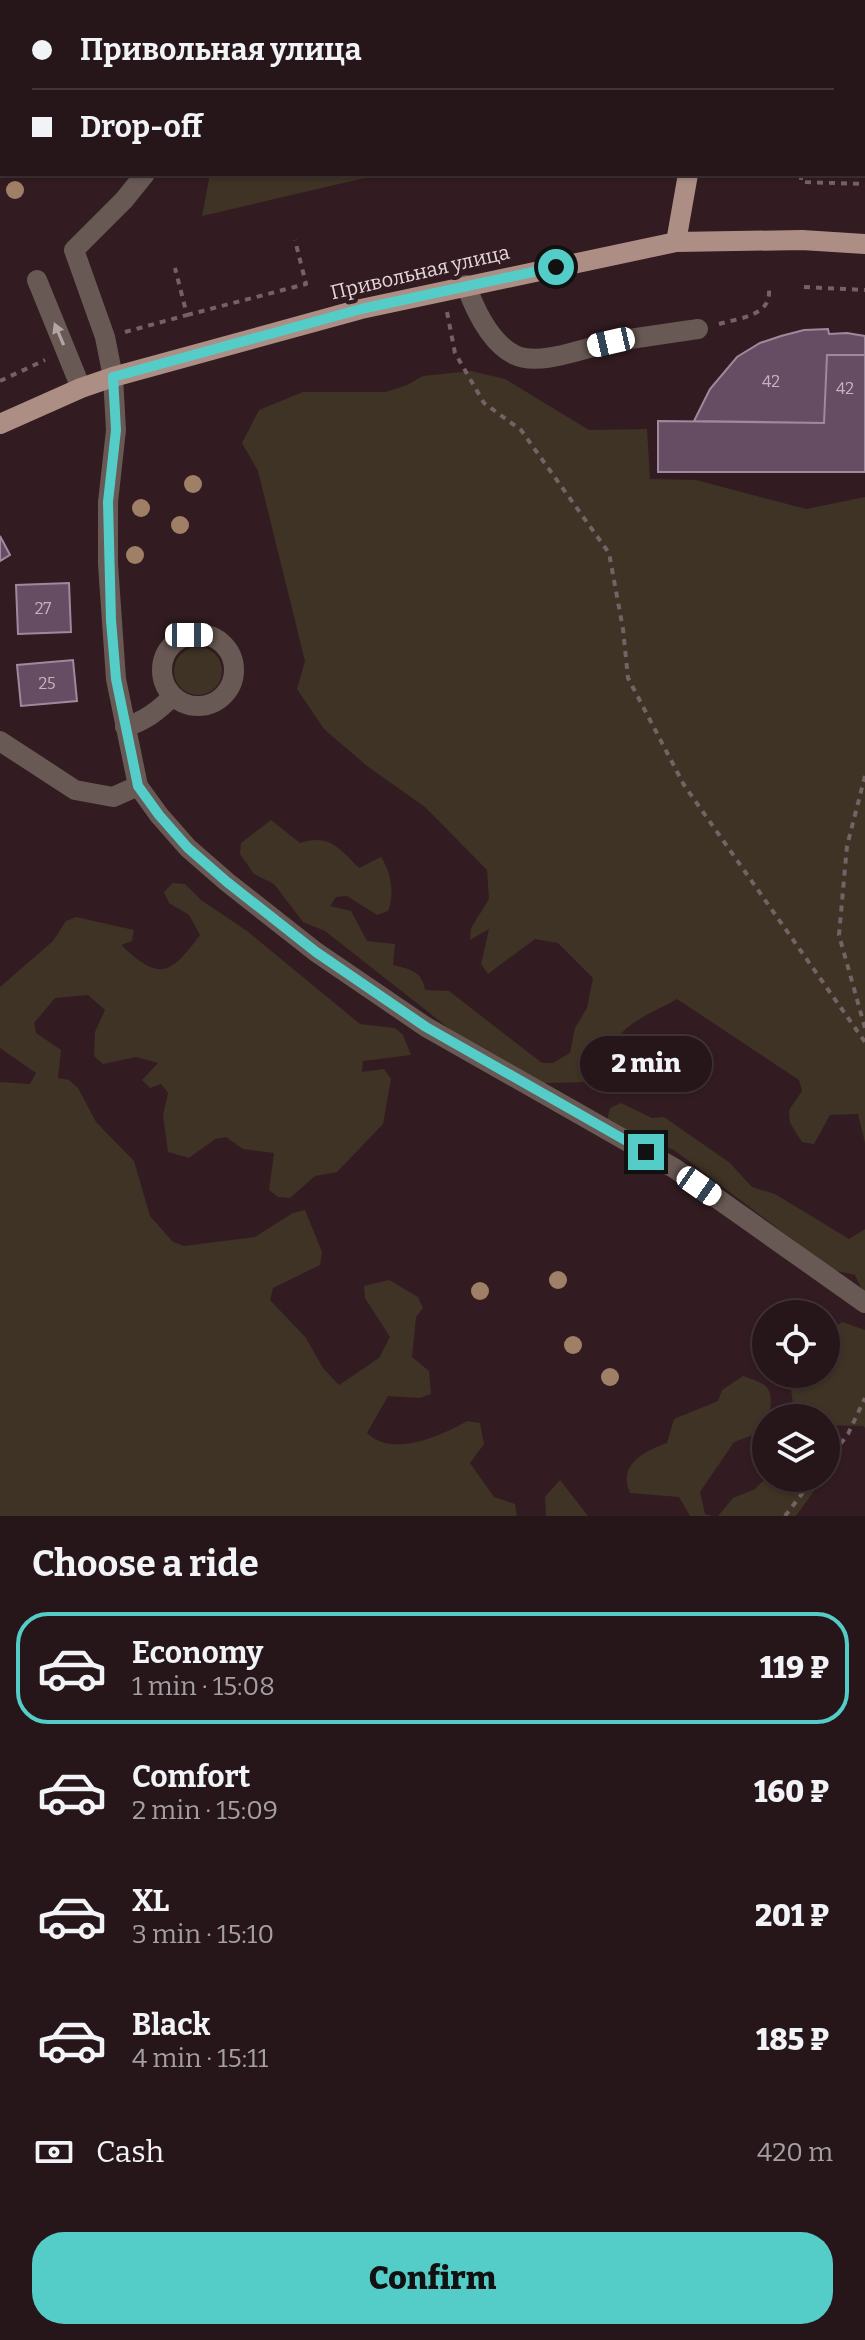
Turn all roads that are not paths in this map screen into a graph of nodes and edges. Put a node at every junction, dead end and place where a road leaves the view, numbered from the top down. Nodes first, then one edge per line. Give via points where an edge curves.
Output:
1 (143, 176) edge
2 (688, 176) edge
3 (676, 242) junction
4 (865, 244) edge
5 (37, 280) dead end
6 (466, 285) junction
7 (698, 329) road end
8 (113, 377) junction
9 (81, 388) junction
10 (0, 424) edge
11 (173, 696) dead end
12 (125, 727) junction
13 (0, 741) edge
14 (138, 786) junction
15 (865, 1303) edge

1 - 8 street via 74,250 105,337
2 - 3 main road
3 - 4 main road, Привольная улица
3 - 6 main road, Привольная улица
9 -> 5 street
6 - 7 street via 484,324 516,356 532,359
6 - 8 main road, Привольная улица
8 - 9 main road, Привольная улица
8 - 12 street via 116,430 108,564
9 - 10 main road, Привольная улица
11 - 12 street via 151,715
12 - 14 street
13 - 14 street via 75,790 113,797
14 - 15 street via 188,848 316,952 426,1027 674,1168

